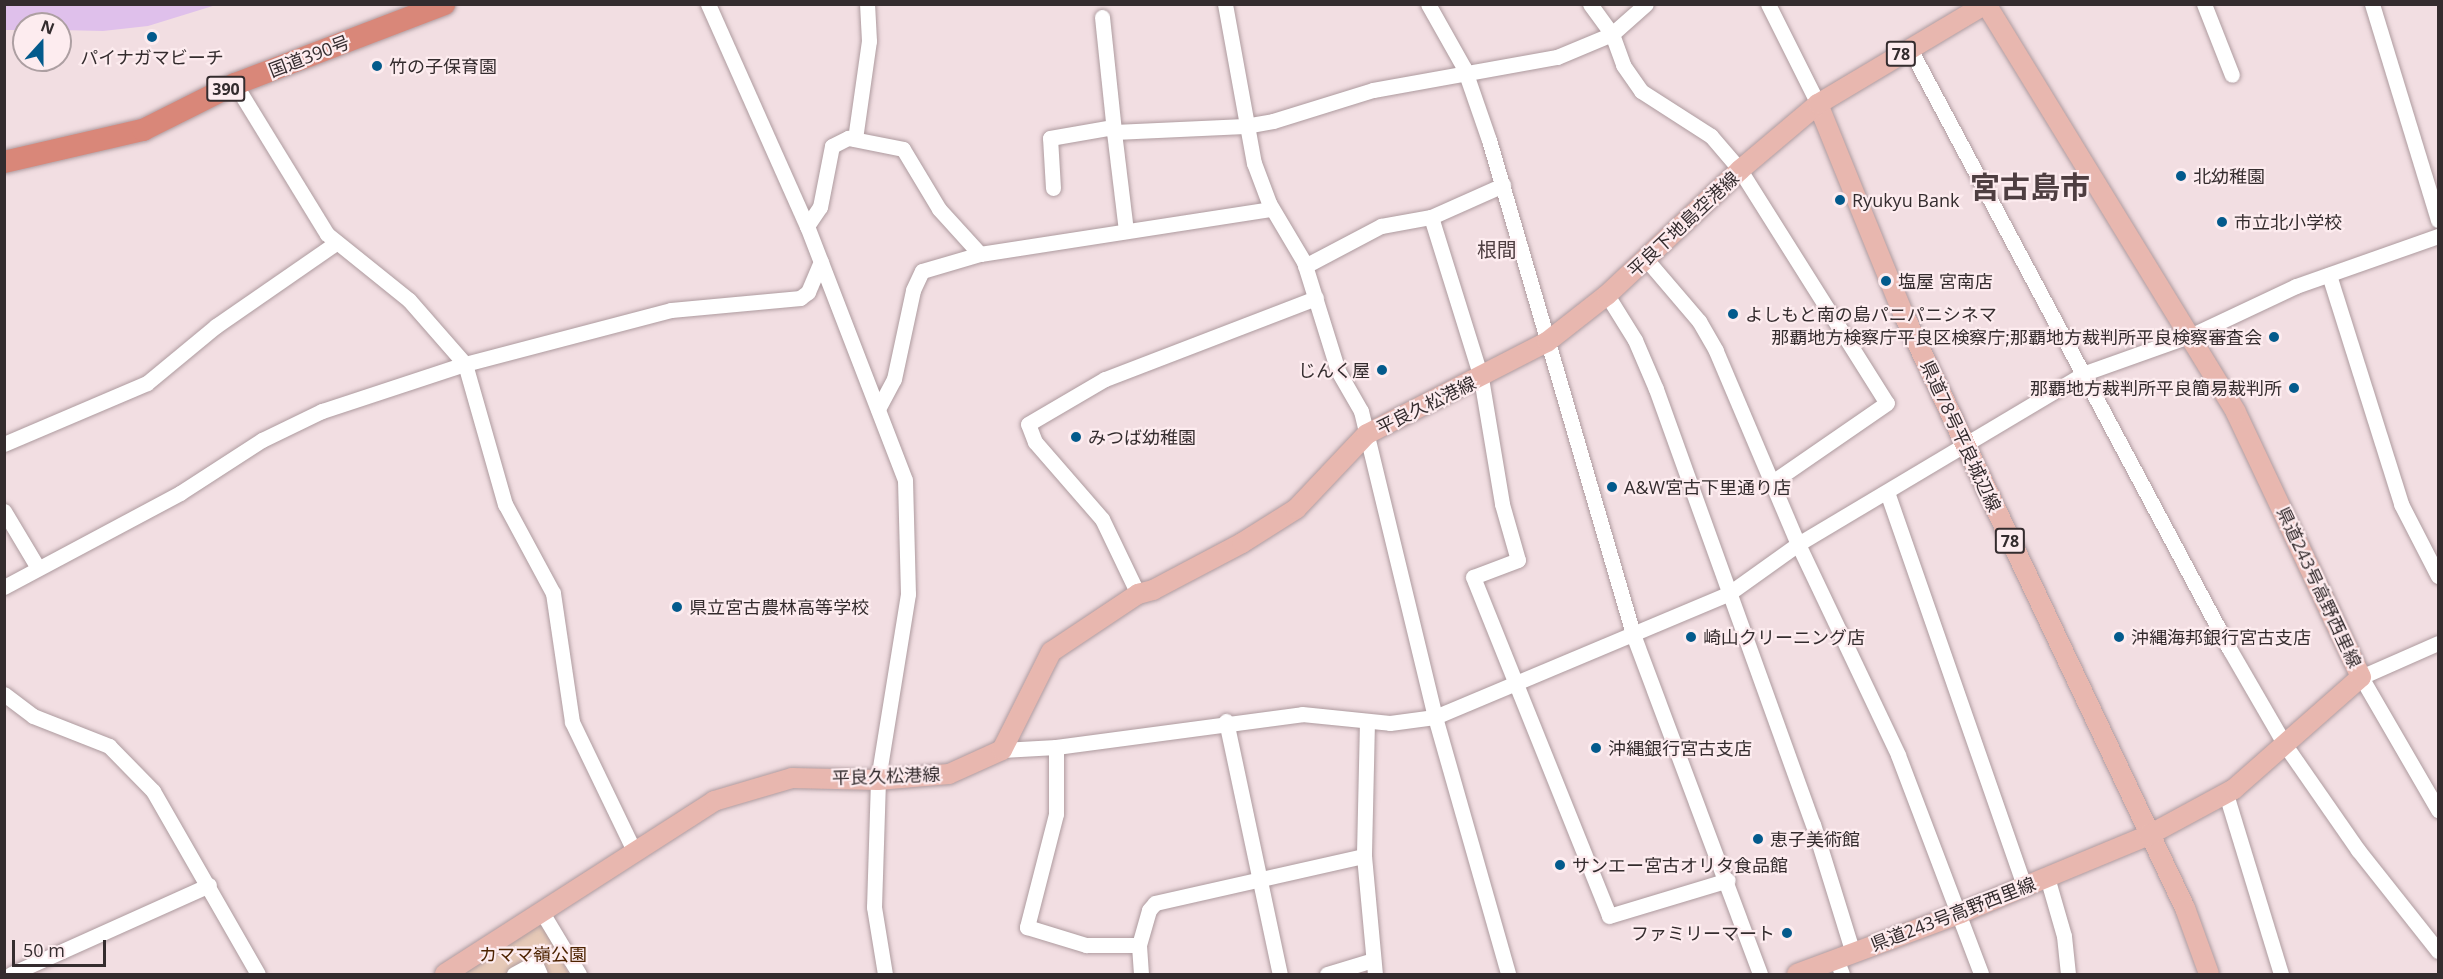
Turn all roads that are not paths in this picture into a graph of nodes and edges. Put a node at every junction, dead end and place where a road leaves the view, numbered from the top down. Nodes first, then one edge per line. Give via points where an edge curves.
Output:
1 (444, 4) edge
2 (708, 4) edge
3 (867, 4) edge
4 (1225, 4) edge
5 (1428, 4) edge
6 (1590, 4) edge
7 (1646, 4) edge
8 (1986, 4) edge
9 (2204, 4) edge
10 (2372, 4) edge
11 (1771, 5) edge
12 (1102, 17) dead end
13 (1612, 34) junction
14 (1910, 49) junction
15 (1466, 72) junction
16 (2232, 75) dead end
17 (235, 84) junction
18 (1818, 104) junction
19 (1245, 126) junction
20 (1113, 129) junction
21 (855, 139) junction
22 (4, 162) edge
23 (1740, 170) junction
24 (1503, 185) junction
25 (1053, 188) dead end
26 (1272, 209) junction
27 (1431, 217) junction
28 (2439, 220) edge
29 (807, 226) junction
30 (1126, 231) junction
31 (2439, 236) edge
32 (336, 243) junction
33 (980, 254) junction
34 (1646, 259) junction
35 (821, 262) junction
36 (1305, 266) junction
37 (2329, 275) junction
38 (1607, 295) junction
39 (1316, 298) junction
40 (2192, 335) junction
41 (1547, 342) junction
42 (465, 364) junction
43 (2085, 373) junction
44 (1481, 378) junction
45 (878, 409) junction
46 (1367, 434) junction
47 (4, 444) edge
48 (1963, 446) junction
49 (1774, 481) junction
50 (1887, 492) junction
51 (4, 511) edge
52 (1798, 544) junction
53 (38, 568) junction
54 (2439, 576) edge
55 (4, 587) edge
56 (1138, 594) junction
57 (1728, 594) junction
58 (1634, 637) junction
59 (2436, 650) edge
60 (2361, 677) junction
61 (1516, 683) junction
62 (4, 694) edge
63 (1435, 717) junction
64 (1226, 721) junction
65 (1367, 721) junction
66 (2285, 745) junction
67 (1056, 747) junction
68 (1002, 750) junction
69 (878, 780) junction
70 (2226, 794) junction
71 (2439, 810) edge
72 (2149, 835) junction
73 (634, 851) junction
74 (1364, 856) junction
75 (2047, 877) junction
76 (1257, 879) junction
77 (1728, 880) junction
78 (209, 885) junction
79 (2024, 886) junction
80 (1961, 913) junction
81 (543, 914) junction
82 (1139, 945) junction
83 (2439, 951) edge
84 (1844, 963) edge
85 (1374, 967) edge
86 (11, 975) edge
87 (258, 975) edge
88 (445, 975) edge
89 (514, 975) edge
90 (540, 975) edge
91 (579, 975) edge
92 (885, 975) edge
93 (1141, 975) edge
94 (1280, 975) edge
95 (1327, 975) edge
96 (1508, 975) edge
97 (1760, 975) edge
98 (1797, 975) edge
99 (1981, 975) edge
100 (2068, 975) edge
101 (2209, 975) edge
102 (2281, 975) edge

1 - 17 highway, 国道390号 / 390
2 - 29 street
3 - 21 street via 869,41
4 - 19 street
5 - 15 street
6 - 13 street
7 - 13 street
8 - 14 main road, 78
8 - 40 main road, 県道243号高野西里線
9 - 16 street
10 - 28 street via 2388,68
11 - 18 street
12 - 20 street
13 - 15 street via 1557,57
13 - 23 street via 1623,65 1641,91 1711,136
14 - 18 main road, 78
14 - 43 street
15 - 19 street via 1373,90
15 - 24 street
17 - 22 highway, 国道390号 / 390 via 143,130
17 - 32 street
18 - 23 main road, 平良下地島空港線
18 - 48 main road, 県道78号平良城辺線 / 78
19 - 20 street
19 - 26 street
20 - 25 street via 1050,138
20 - 30 street
21 - 29 street via 832,146 820,207
21 - 33 street via 903,149 939,209
23 - 34 main road, 平良下地島空港線
23 - 49 street via 1887,403
24 - 27 street
24 - 41 street
26 - 30 street
26 - 36 street
27 - 36 street via 1380,226
27 - 44 street
29 - 35 street
30 - 33 street
31 - 37 street
32 - 42 street via 409,300
32 - 47 street via 208,333 147,383
33 - 45 street via 922,271 913,290 894,379
34 - 38 main road, 平良下地島空港線
34 - 49 street via 1699,321
35 - 42 street via 808,292 800,298 671,310
35 - 45 street
36 - 39 street
37 - 40 street via 2296,286
37 - 54 street via 2401,504
38 - 41 main road, 平良下地島空港線
38 - 57 street via 1635,340 1656,388
39 - 46 street via 1338,371 1361,411
39 - 56 street via 1105,379 1028,424 1035,442 1102,519
40 - 43 street
40 - 60 main road, 県道243号高野西里線 via 2236,412
41 - 44 main road, 平良久松港線
41 - 58 street
42 - 53 street via 322,411 262,440 180,493
42 - 73 street via 505,504 553,593 572,722
43 - 48 street
43 - 66 street via 2230,650
44 - 46 main road, 平良久松港線
44 - 61 street via 1502,504 1518,560 1473,577
45 - 69 street via 905,480 908,594
46 - 56 main road, 平良久松港線 via 1296,508 1242,543 1153,590
46 - 63 street
48 - 50 street
48 - 72 main road, 県道78号平良城辺線 / 78
49 - 52 street
50 - 52 street
50 - 79 street
51 - 53 street
52 - 57 street
52 - 80 street via 1898,755
53 - 55 street
56 - 68 main road, 平良久松港線 via 1051,652
57 - 58 street
57 - 84 street via 1813,824
58 - 61 street
58 - 77 street
59 - 60 street
60 - 66 main road, 県道243号高野西里線
60 - 71 street
61 - 63 street
61 - 77 street via 1609,916
62 - 78 street via 33,716 109,746 153,791
63 - 65 street via 1390,723
63 - 96 street
64 - 65 street via 1302,714
64 - 67 street
64 - 76 street
65 - 74 street
66 - 70 main road, 県道243号高野西里線
66 - 83 street via 2358,850
67 - 68 street
67 - 82 street via 1056,814 1027,927 1086,945
68 - 69 main road, 平良久松港線 via 949,774
69 - 73 main road, 平良久松港線 via 792,778 725,797
69 - 92 street via 874,907
70 - 72 main road, 県道243号高野西里線
70 - 102 street
72 - 75 main road, 県道243号高野西里線
72 - 101 main road, 県道78号平良城辺線 / 78 via 2186,908
73 - 81 main road, 平良久松港線
74 - 76 street
74 - 85 street
75 - 79 main road, 県道243号高野西里線
75 - 100 street via 2064,936
76 - 82 street via 1155,903 1149,910
76 - 94 street
77 - 97 street
78 - 86 street
78 - 87 street
79 - 80 main road, 県道243号高野西里線
80 - 84 main road, 県道243号高野西里線
80 - 99 street
81 - 88 main road, 平良久松港線
81 - 91 street
82 - 93 street
84 - 98 main road, 県道243号高野西里線
85 - 95 street
89 - 90 street via 535,963

